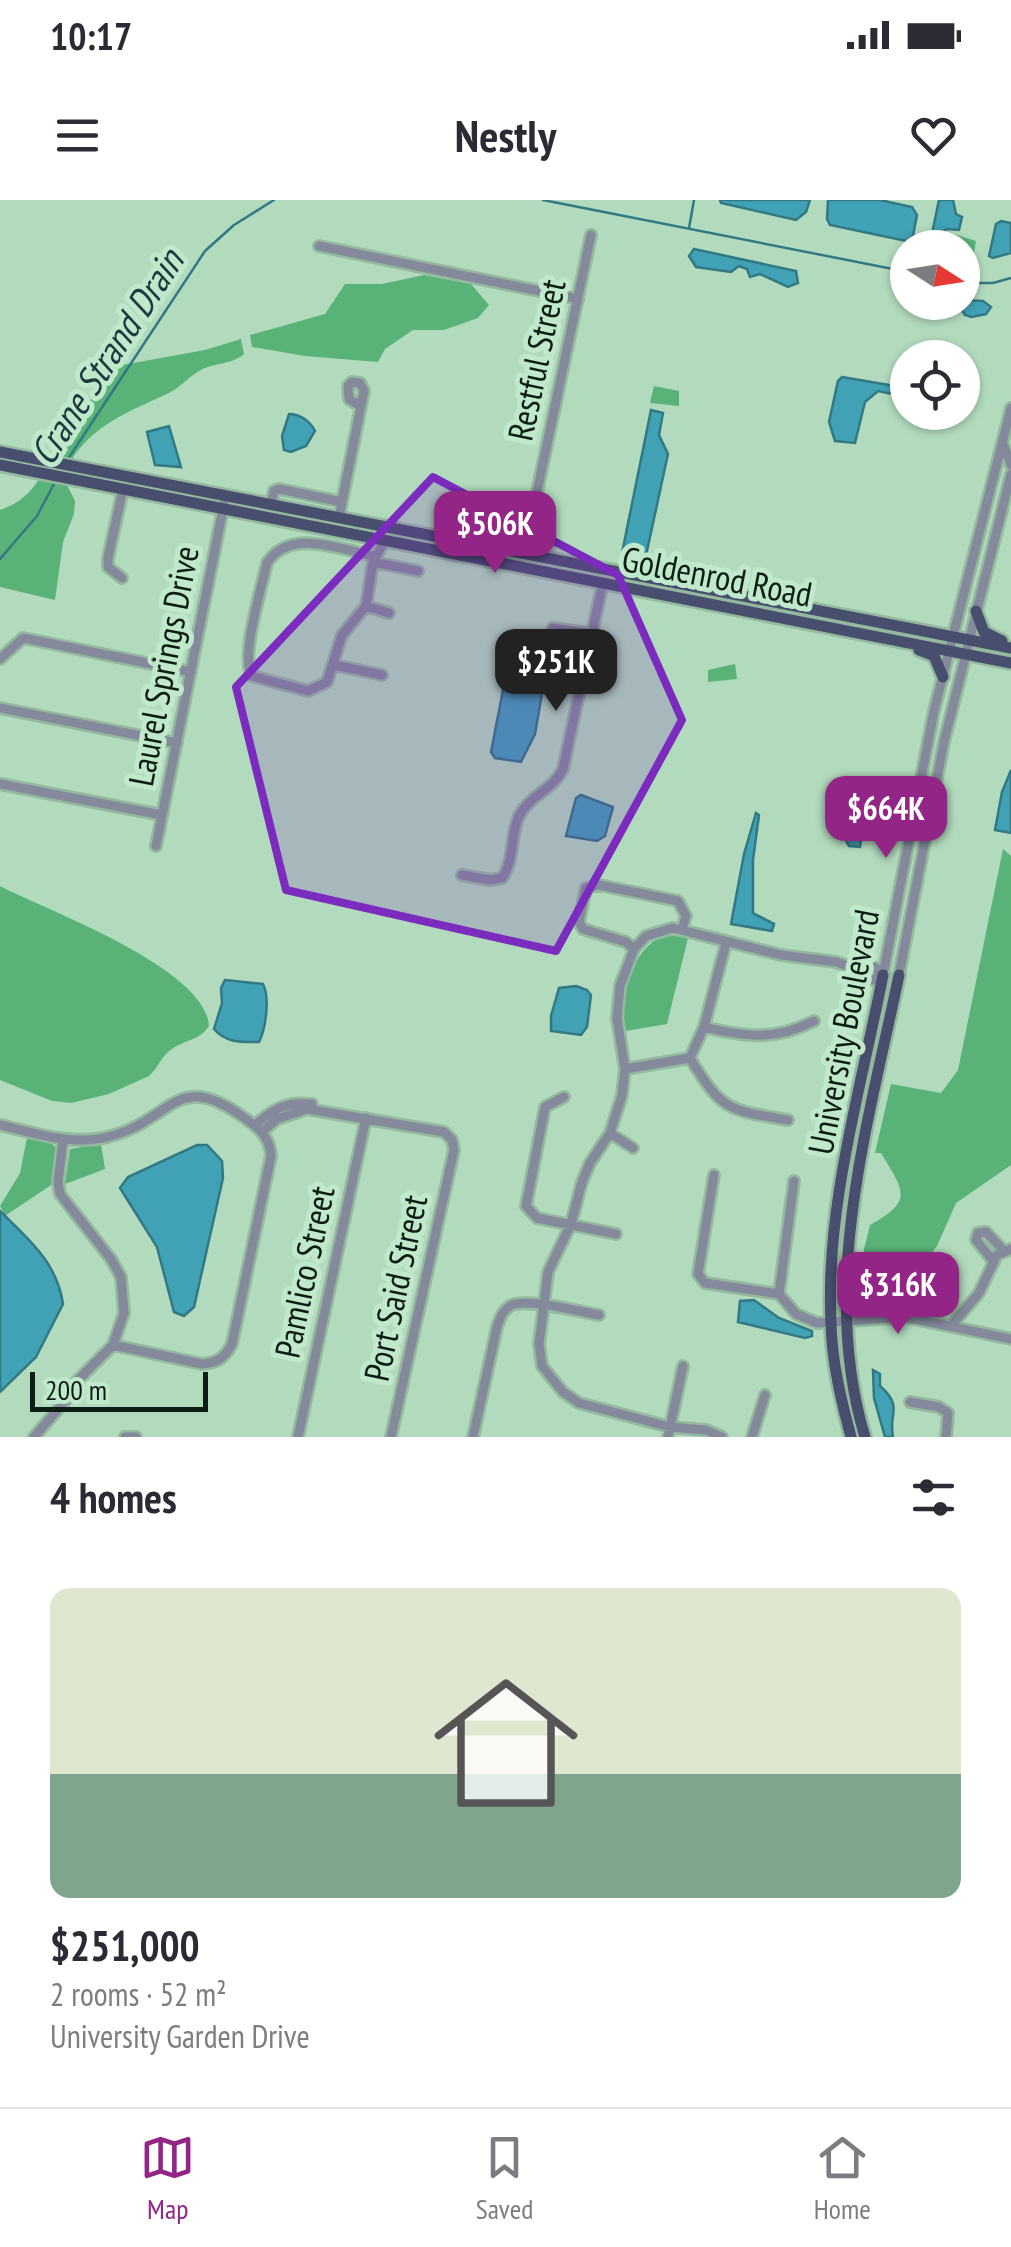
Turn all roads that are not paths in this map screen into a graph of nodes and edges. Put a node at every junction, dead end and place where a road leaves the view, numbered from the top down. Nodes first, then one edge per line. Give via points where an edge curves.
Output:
1 (591, 235) dead end
2 (320, 246) dead end
3 (578, 300) junction
4 (360, 406) dead end
5 (1011, 408) edge
6 (1002, 442) junction
7 (0, 452) edge
8 (0, 464) edge
9 (1011, 465) edge
10 (52, 468) junction
11 (1011, 474) edge
12 (125, 483) junction
13 (224, 502) junction
14 (342, 502) junction
15 (271, 505) junction
16 (339, 518) junction
17 (384, 540) junction
18 (458, 542) junction
19 (447, 552) junction
20 (524, 554) junction
21 (374, 559) junction
22 (418, 571) dead end
23 (122, 578) dead end
24 (603, 582) junction
25 (681, 585) junction
26 (743, 603) junction
27 (366, 606) junction
28 (976, 611) junction
29 (389, 612) dead end
30 (553, 628) dead end
31 (592, 634) junction
32 (877, 636) junction
33 (969, 640) junction
34 (951, 644) junction
35 (1011, 645) edge
36 (966, 654) junction
37 (0, 659) edge
38 (1011, 663) edge
39 (334, 665) junction
40 (190, 672) junction
41 (382, 675) dead end
42 (943, 677) junction
43 (0, 708) edge
44 (176, 743) junction
45 (0, 784) edge
46 (162, 815) junction
47 (156, 846) dead end
48 (462, 875) dead end
49 (682, 929) junction
50 (726, 943) junction
51 (634, 949) junction
52 (881, 975) junction
53 (899, 975) joint
54 (814, 1021) dead end
55 (704, 1027) junction
56 (690, 1058) junction
57 (625, 1069) junction
58 (564, 1098) dead end
59 (366, 1118) junction
60 (788, 1120) dead end
61 (0, 1124) edge
62 (259, 1129) junction
63 (610, 1134) junction
64 (63, 1140) junction
65 (633, 1148) dead end
66 (714, 1175) dead end
67 (794, 1180) dead end
68 (572, 1224) junction
69 (616, 1234) dead end
70 (1008, 1250) edge
71 (994, 1262) junction
72 (778, 1294) junction
73 (970, 1303) junction
74 (544, 1306) junction
75 (599, 1315) dead end
76 (831, 1323) junction
77 (846, 1323) junction
78 (951, 1326) junction
79 (974, 1331) junction
80 (1011, 1339) edge
81 (114, 1344) junction
82 (682, 1366) dead end
83 (765, 1394) dead end
84 (910, 1402) dead end
85 (669, 1432) edge
86 (34, 1437) edge
87 (125, 1437) edge
88 (136, 1437) edge
89 (298, 1437) edge
90 (391, 1437) edge
91 (472, 1437) edge
92 (722, 1437) edge
93 (752, 1437) edge
94 (851, 1437) edge
95 (865, 1437) edge
96 (946, 1437) edge

1 - 3 street, Restful Street
2 - 3 street
3 - 20 street, Restful Street
4 - 14 street
5 - 6 street, University Boulevard
6 - 9 street
6 - 34 street, University Boulevard
7 - 10 main road, Goldenrod Road
8 - 10 main road, Goldenrod Road
10 - 12 main road, Goldenrod Road
11 - 28 street, University Boulevard
12 - 13 main road, Goldenrod Road
12 - 13 main road, Goldenrod Road via 205,492
12 - 23 street via 108,558 108,567
13 - 15 main road, Goldenrod Road
13 - 17 main road, Goldenrod Road
13 - 40 street, Laurel Springs Drive
14 - 15 street via 279,488
14 - 16 street
15 - 16 main road, Goldenrod Road
16 - 18 main road, Goldenrod Road
17 - 18 main road via 394,534
17 - 19 main road, Goldenrod Road
17 - 21 street
18 - 20 main road, Goldenrod Road
19 - 20 main road via 515,560
19 - 24 main road, Goldenrod Road
20 - 25 main road, Goldenrod Road
21 - 22 street
21 - 27 street
21 - 39 street via 298,542 267,562 250,674 311,692 327,682
24 - 25 main road
24 - 26 main road, Goldenrod Road
24 - 31 street
25 - 26 main road, Goldenrod Road
26 - 32 main road, Goldenrod Road
26 - 34 main road, Goldenrod Road
27 - 29 street
27 - 39 street via 342,635
28 - 33 street, University Boulevard
28 - 35 main road via 991,638
30 - 31 street
31 - 48 street via 560,775 518,818 504,876
32 - 34 main road, Goldenrod Road
32 - 42 main road via 930,653
33 - 34 main road, Goldenrod Road
33 - 35 main road, Goldenrod Road
33 - 36 street, University Boulevard
34 - 36 main road, Goldenrod Road
34 - 42 street, University Boulevard
36 - 38 main road, Goldenrod Road
36 - 53 street, University Boulevard
37 - 40 street via 23,638
39 - 41 street
40 - 44 street, Laurel Springs Drive
42 - 52 street, University Boulevard
43 - 44 street
44 - 46 street, Laurel Springs Drive
45 - 46 street
46 - 47 street, Laurel Springs Drive
49 - 50 street
49 - 51 street via 659,930
49 - 51 street via 686,916 678,901 586,888 583,929
50 - 52 street via 851,968 858,964
50 - 55 street
51 - 57 street via 617,1001
52 - 76 main road, University Boulevard via 837,1208
53 - 77 main road, University Boulevard via 852,1208
54 - 55 street via 760,1038
55 - 56 street
56 - 57 street
56 - 60 street via 729,1108
57 - 63 street
58 - 68 street via 545,1107 526,1206 537,1218
59 - 62 street via 292,1111
59 - 89 street, Pamlico Street
59 - 90 street, Port Said Street via 444,1132 454,1150
61 - 64 street
62 - 64 street via 225,1103 198,1095 171,1103 128,1131
62 - 81 street via 271,1156 227,1354 202,1364
63 - 65 street
63 - 68 street via 590,1163
64 - 81 street via 60,1194 121,1278 124,1313
66 - 72 street via 698,1274 705,1283
67 - 72 street
68 - 69 street
68 - 74 street via 548,1272
70 - 71 street
70 - 71 street via 978,1233 976,1240
71 - 73 street
72 - 76 street via 806,1320
73 - 78 street
73 - 79 street
74 - 75 street
74 - 85 street via 542,1366 562,1392
74 - 91 street via 518,1303 500,1316
76 - 77 street
76 - 94 main road, University Boulevard
77 - 78 street via 906,1317
77 - 95 main road, University Boulevard
78 - 79 street
79 - 80 street
81 - 86 street
82 - 85 street
83 - 93 street
84 - 96 street via 948,1413
85 - 92 street via 706,1430
87 - 88 street

